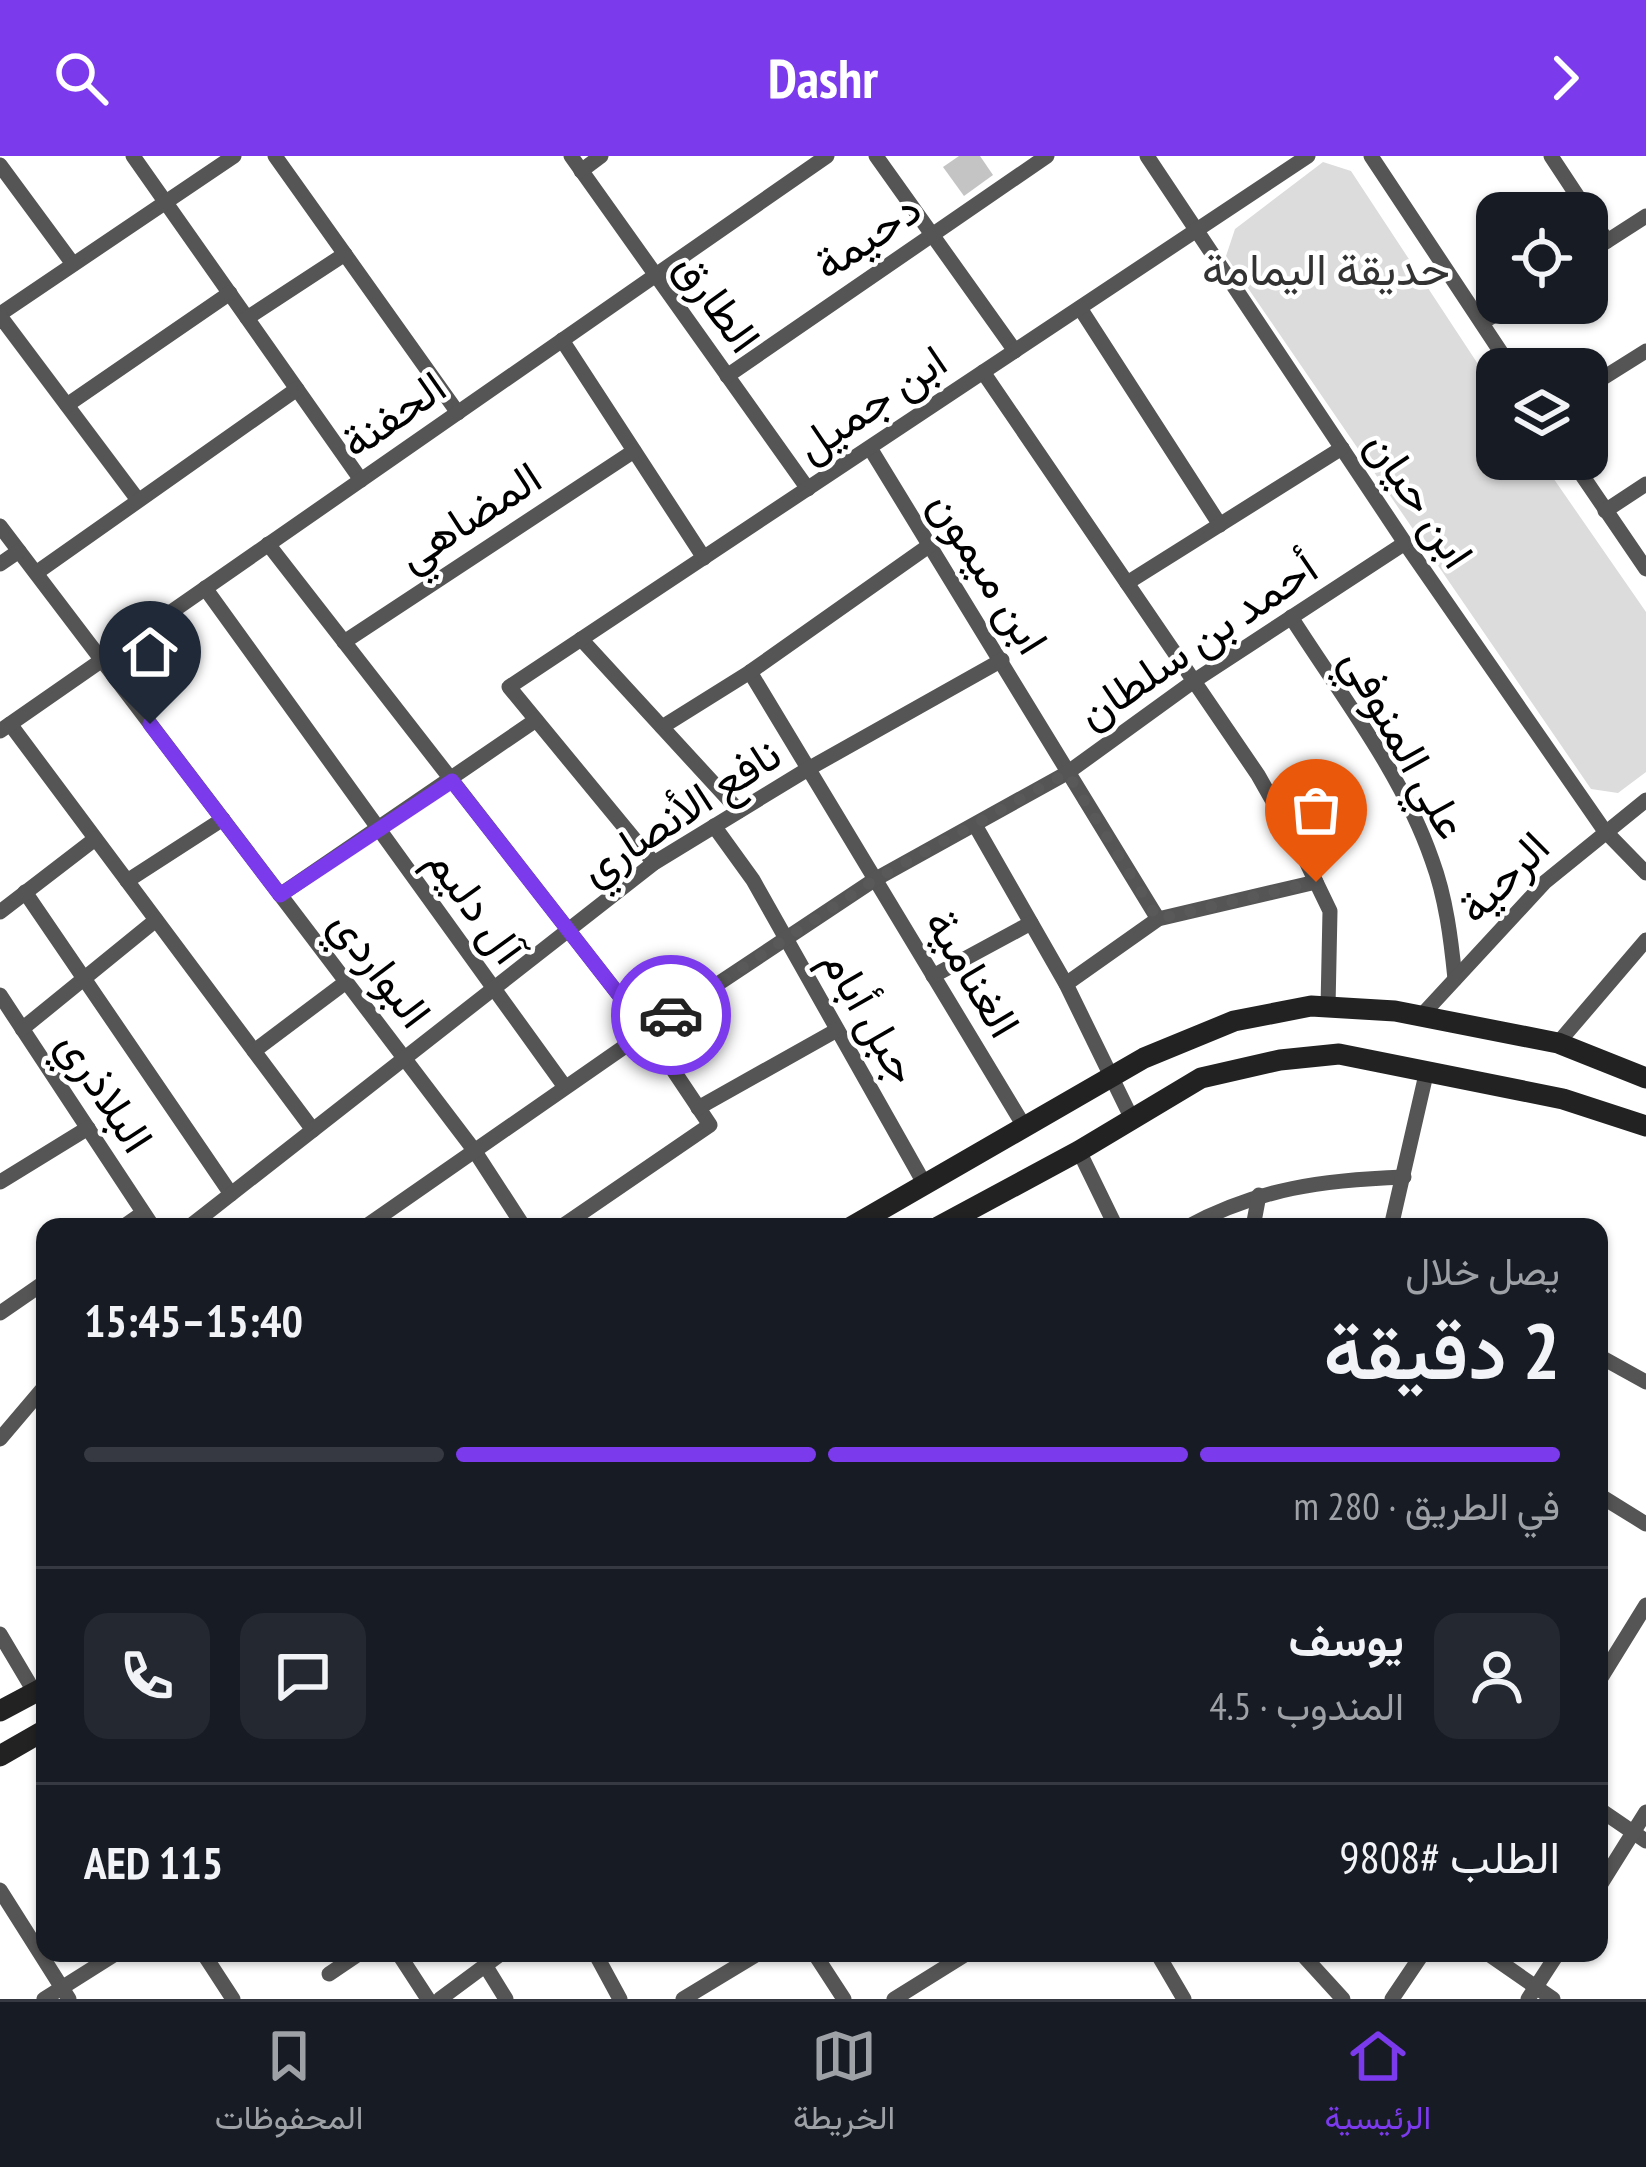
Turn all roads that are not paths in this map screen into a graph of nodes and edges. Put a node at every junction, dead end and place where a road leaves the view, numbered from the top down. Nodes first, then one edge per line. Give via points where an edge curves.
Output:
1 (133, 156) edge
2 (234, 156) edge
3 (275, 156) edge
4 (571, 156) edge
5 (601, 156) edge
6 (827, 156) edge
7 (876, 156) edge
8 (1048, 156) edge
9 (1147, 156) edge
10 (1308, 156) edge
11 (1371, 156) edge
12 (1551, 156) edge
13 (0, 165) edge
14 (581, 171) junction
15 (1575, 192) edge
16 (166, 202) junction
17 (1646, 216) edge
18 (1196, 230) junction
19 (932, 235) junction
20 (1608, 240) edge
21 (345, 254) junction
22 (73, 264) junction
23 (656, 275) junction
24 (230, 293) junction
25 (1079, 308) junction
26 (1476, 314) edge
27 (0, 315) edge
28 (247, 318) junction
29 (562, 340) junction
30 (1015, 351) junction
31 (1646, 351) edge
32 (983, 372) junction
33 (1608, 375) edge
34 (727, 376) junction
35 (297, 389) junction
36 (67, 405) junction
37 (458, 413) junction
38 (870, 448) junction
39 (1342, 448) junction
40 (634, 451) junction
41 (361, 480) junction
42 (1585, 480) edge
43 (1646, 484) edge
44 (808, 489) junction
45 (138, 500) junction
46 (1605, 511) junction
47 (1220, 525) junction
48 (0, 526) edge
49 (1405, 542) junction
50 (268, 544) junction
51 (930, 544) junction
52 (19, 551) junction
53 (704, 558) junction
54 (0, 564) edge
55 (1646, 569) edge
56 (36, 573) junction
57 (1126, 583) junction
58 (206, 588) junction
59 (1291, 617) junction
60 (581, 639) junction
61 (344, 642) junction
62 (102, 660) junction
63 (1002, 660) junction
64 (750, 672) junction
65 (1194, 681) junction
66 (536, 720) junction
67 (662, 727) junction
68 (5, 728) edge
69 (808, 769) junction
70 (1067, 773) junction
71 (452, 781) junction
72 (1646, 800) edge
73 (740, 811) junction
74 (223, 819) junction
75 (975, 825) junction
76 (714, 826) junction
77 (377, 830) junction
78 (1604, 830) junction
79 (95, 839) junction
80 (654, 863) junction
81 (1646, 873) edge
82 (874, 880) junction
83 (127, 881) junction
84 (1316, 882) junction
85 (25, 892) junction
86 (280, 895) junction
87 (0, 912) edge
88 (1158, 919) junction
89 (156, 920) junction
90 (1030, 923) junction
91 (568, 930) junction
92 (786, 940) junction
93 (1646, 940) edge
94 (933, 976) junction
95 (84, 978) junction
96 (1455, 979) junction
97 (346, 982) junction
98 (1066, 984) junction
99 (493, 989) junction
100 (0, 995) edge
101 (1328, 1007) junction
102 (1420, 1016) junction
103 (12, 1024) edge
104 (837, 1030) junction
105 (647, 1031) junction
106 (1558, 1043) junction
107 (254, 1052) junction
108 (405, 1058) junction
109 (1646, 1068) edge
110 (1427, 1070) junction
111 (1111, 1076) junction
112 (1646, 1078) edge
113 (565, 1087) junction
114 (698, 1108) junction
115 (1131, 1117) junction
116 (1024, 1126) junction
117 (1646, 1126) edge
118 (88, 1128) junction
119 (313, 1130) junction
120 (474, 1150) junction
121 (1079, 1151) junction
122 (1404, 1177) junction
123 (0, 1182) edge
124 (924, 1183) junction
125 (231, 1194) junction
126 (1259, 1195) junction
127 (147, 1218) edge
128 (200, 1218) edge
129 (378, 1218) edge
130 (518, 1218) edge
131 (574, 1218) edge
132 (866, 1218) edge
133 (955, 1218) edge
134 (1112, 1218) edge
135 (1207, 1218) edge
136 (1255, 1218) edge
137 (1393, 1218) edge
138 (36, 1288) edge
139 (0, 1313) edge
140 (1608, 1361) edge
141 (1646, 1382) edge
142 (36, 1397) edge
143 (0, 1439) edge
144 (1608, 1501) edge
145 (1646, 1524) edge
146 (1646, 1606) edge
147 (0, 1634) edge
148 (1608, 1644) edge
149 (1618, 1650) junction
150 (1608, 1666) edge
151 (36, 1684) edge
152 (36, 1692) edge
153 (0, 1711) edge
154 (36, 1735) edge
155 (0, 1756) edge
156 (1646, 1812) edge
157 (1608, 1815) edge
158 (1640, 1837) edge
159 (1608, 1876) edge
160 (0, 1890) edge
161 (17, 1914) junction
162 (0, 1924) edge
163 (36, 1945) edge
164 (46, 1962) edge
165 (106, 1962) edge
166 (209, 1962) edge
167 (346, 1962) edge
168 (404, 1962) edge
169 (489, 1962) edge
170 (600, 1962) edge
171 (744, 1962) edge
172 (820, 1962) edge
173 (954, 1962) edge
174 (1162, 1962) edge
175 (1309, 1962) edge
176 (1418, 1962) edge
177 (1497, 1962) edge
178 (1552, 1962) edge
179 (485, 1965) junction
180 (329, 1973) dead end
181 (1533, 1993) edge
182 (66, 1994) edge
183 (1182, 1998) edge
184 (44, 1999) edge
185 (233, 1999) edge
186 (428, 1999) edge
187 (440, 1999) edge
188 (506, 1999) edge
189 (620, 1999) edge
190 (683, 1999) edge
191 (844, 1999) edge
192 (894, 1999) edge
193 (1343, 1999) edge
194 (1392, 1999) edge
195 (1553, 1999) edge

1 - 16 street
2 - 16 street
3 - 21 street
4 - 14 street, الطارق
5 - 14 street
6 - 23 street, الحفنة
7 - 19 street
8 - 19 street, دحيمة
9 - 18 street, ابن حيان
10 - 18 street, ابن جميل
11 - 26 street
12 - 15 street
13 - 22 street
14 - 23 street, الطارق
16 - 22 street
16 - 24 street
17 - 20 street
18 - 25 street, ابن جميل
18 - 39 street, ابن حيان
19 - 30 street
19 - 34 street, دحيمة
21 - 28 street
21 - 37 street
22 - 27 street
23 - 29 street, الحفنة
23 - 34 street, الطارق
24 - 28 street
24 - 36 street
25 - 30 street, ابن جميل
25 - 47 street
27 - 36 street
28 - 35 street
29 - 37 street, الحفنة
29 - 40 street
30 - 32 street, ابن جميل
31 - 33 street
32 - 38 street, ابن جميل
32 - 57 street
34 - 44 street, الطارق
35 - 41 street
35 - 45 street
36 - 45 street
37 - 41 street, الحفنة
38 - 44 street, ابن جميل
38 - 51 street, ابن ميمون
39 - 47 street
39 - 49 street, ابن حيان
40 - 53 street
40 - 61 street, المضاهي
41 - 50 street, الحفنة
42 - 46 street
43 - 46 street
44 - 53 street, ابن جميل
45 - 56 street
46 - 55 street
47 - 57 street
48 - 52 street, البواردي
49 - 59 street, أحمد بن سلطان
49 - 78 street, ابن حيان
50 - 58 street, الحفنة
50 - 61 street
51 - 63 street, ابن ميمون
51 - 64 street
52 - 54 street
52 - 56 street, البواردي
53 - 60 street, ابن جميل
56 - 62 street, البواردي
57 - 65 street
58 - 62 street, الحفنة
58 - 77 street, آل دليم
59 - 65 street, أحمد بن سلطان
59 - 96 street, علي المنوفي via 1392,776 1432,858
60 - 66 street, ابن جميل via 509,687
60 - 67 street
61 - 71 street
62 - 68 street, الحفنة
62 - 74 street, البواردي
63 - 69 street, نافع الأنصاري
63 - 70 street, ابن ميمون
64 - 67 street
64 - 69 street, الغنامية
65 - 70 street, أحمد بن سلطان
65 - 84 street
66 - 71 street
66 - 80 street, ابن جميل
67 - 73 street
68 - 79 street
69 - 73 street, نافع الأنصاري
69 - 82 street, الغنامية
70 - 75 street, أحمد بن سلطان
70 - 88 street, ابن ميمون
71 - 77 street
71 - 91 street
72 - 78 street, الرحية
73 - 76 street, نافع الأنصاري
74 - 83 street
74 - 86 street, البواردي
75 - 82 street, أحمد بن سلطان
75 - 90 street
76 - 80 street, نافع الأنصاري
76 - 92 street, جبل أبام
77 - 86 street
77 - 99 street, آل دليم
78 - 81 street, ابن حيان
78 - 96 street, الرحية
79 - 83 street
79 - 85 street
80 - 91 street, نافع الأنصاري
82 - 92 street, أحمد بن سلطان
82 - 94 street, الغنامية
83 - 89 street
84 - 88 street
84 - 101 street via 1330,911
85 - 87 street
85 - 95 street
86 - 97 street, البواردي
88 - 98 street
89 - 95 street
89 - 107 street
90 - 94 street
90 - 98 street
91 - 99 street, نافع الأنصاري
91 - 105 street
92 - 104 street, جبل أبام
92 - 105 street, أحمد بن سلطان
93 - 106 street
94 - 116 street, الغنامية
95 - 103 street
95 - 125 street
96 - 102 street, الرحية
97 - 107 street
97 - 108 street, البواردي
98 - 111 street
99 - 108 street, نافع الأنصاري
99 - 113 street, آل دليم
100 - 103 street, البلاذري
101 - 102 main road
101 - 111 main road via 1234,1021
102 - 106 main road
103 - 118 street, البلاذري
104 - 114 street
104 - 124 street, جبل أبام
105 - 113 street, أحمد بن سلطان
105 - 114 street
106 - 109 main road
106 - 112 main road
107 - 119 street
108 - 119 street, نافع الأنصاري
108 - 120 street, البواردي
110 - 115 main road via 1339,1054 1280,1060 1201,1078
110 - 117 main road
110 - 122 street
111 - 115 street
111 - 116 main road
113 - 120 street, أحمد بن سلطان
114 - 131 street via 710,1125
115 - 121 main road
116 - 124 main road
118 - 123 street
118 - 127 street, البلاذري
119 - 125 street, نافع الأنصاري
120 - 129 street, أحمد بن سلطان
120 - 130 street, البواردي
121 - 133 main road
121 - 134 street
122 - 126 street via 1323,1180
122 - 137 street
124 - 132 main road
125 - 128 street, نافع الأنصاري
126 - 135 street
126 - 136 street
138 - 139 street
140 - 141 street
142 - 143 street
144 - 145 street
146 - 149 street
147 - 151 street
148 - 149 street
149 - 150 street
152 - 153 main road
154 - 155 main road
156 - 158 street
157 - 158 street
158 - 159 street
160 - 161 street
161 - 162 street
161 - 163 street
164 - 182 street
165 - 182 street
166 - 185 street
167 - 180 street
168 - 186 street
169 - 179 street
170 - 189 street
171 - 190 street
172 - 191 street
173 - 192 street
174 - 183 street
175 - 193 street
176 - 194 street
177 - 181 street
178 - 181 street
179 - 187 street
179 - 188 street
181 - 195 street
182 - 184 street

